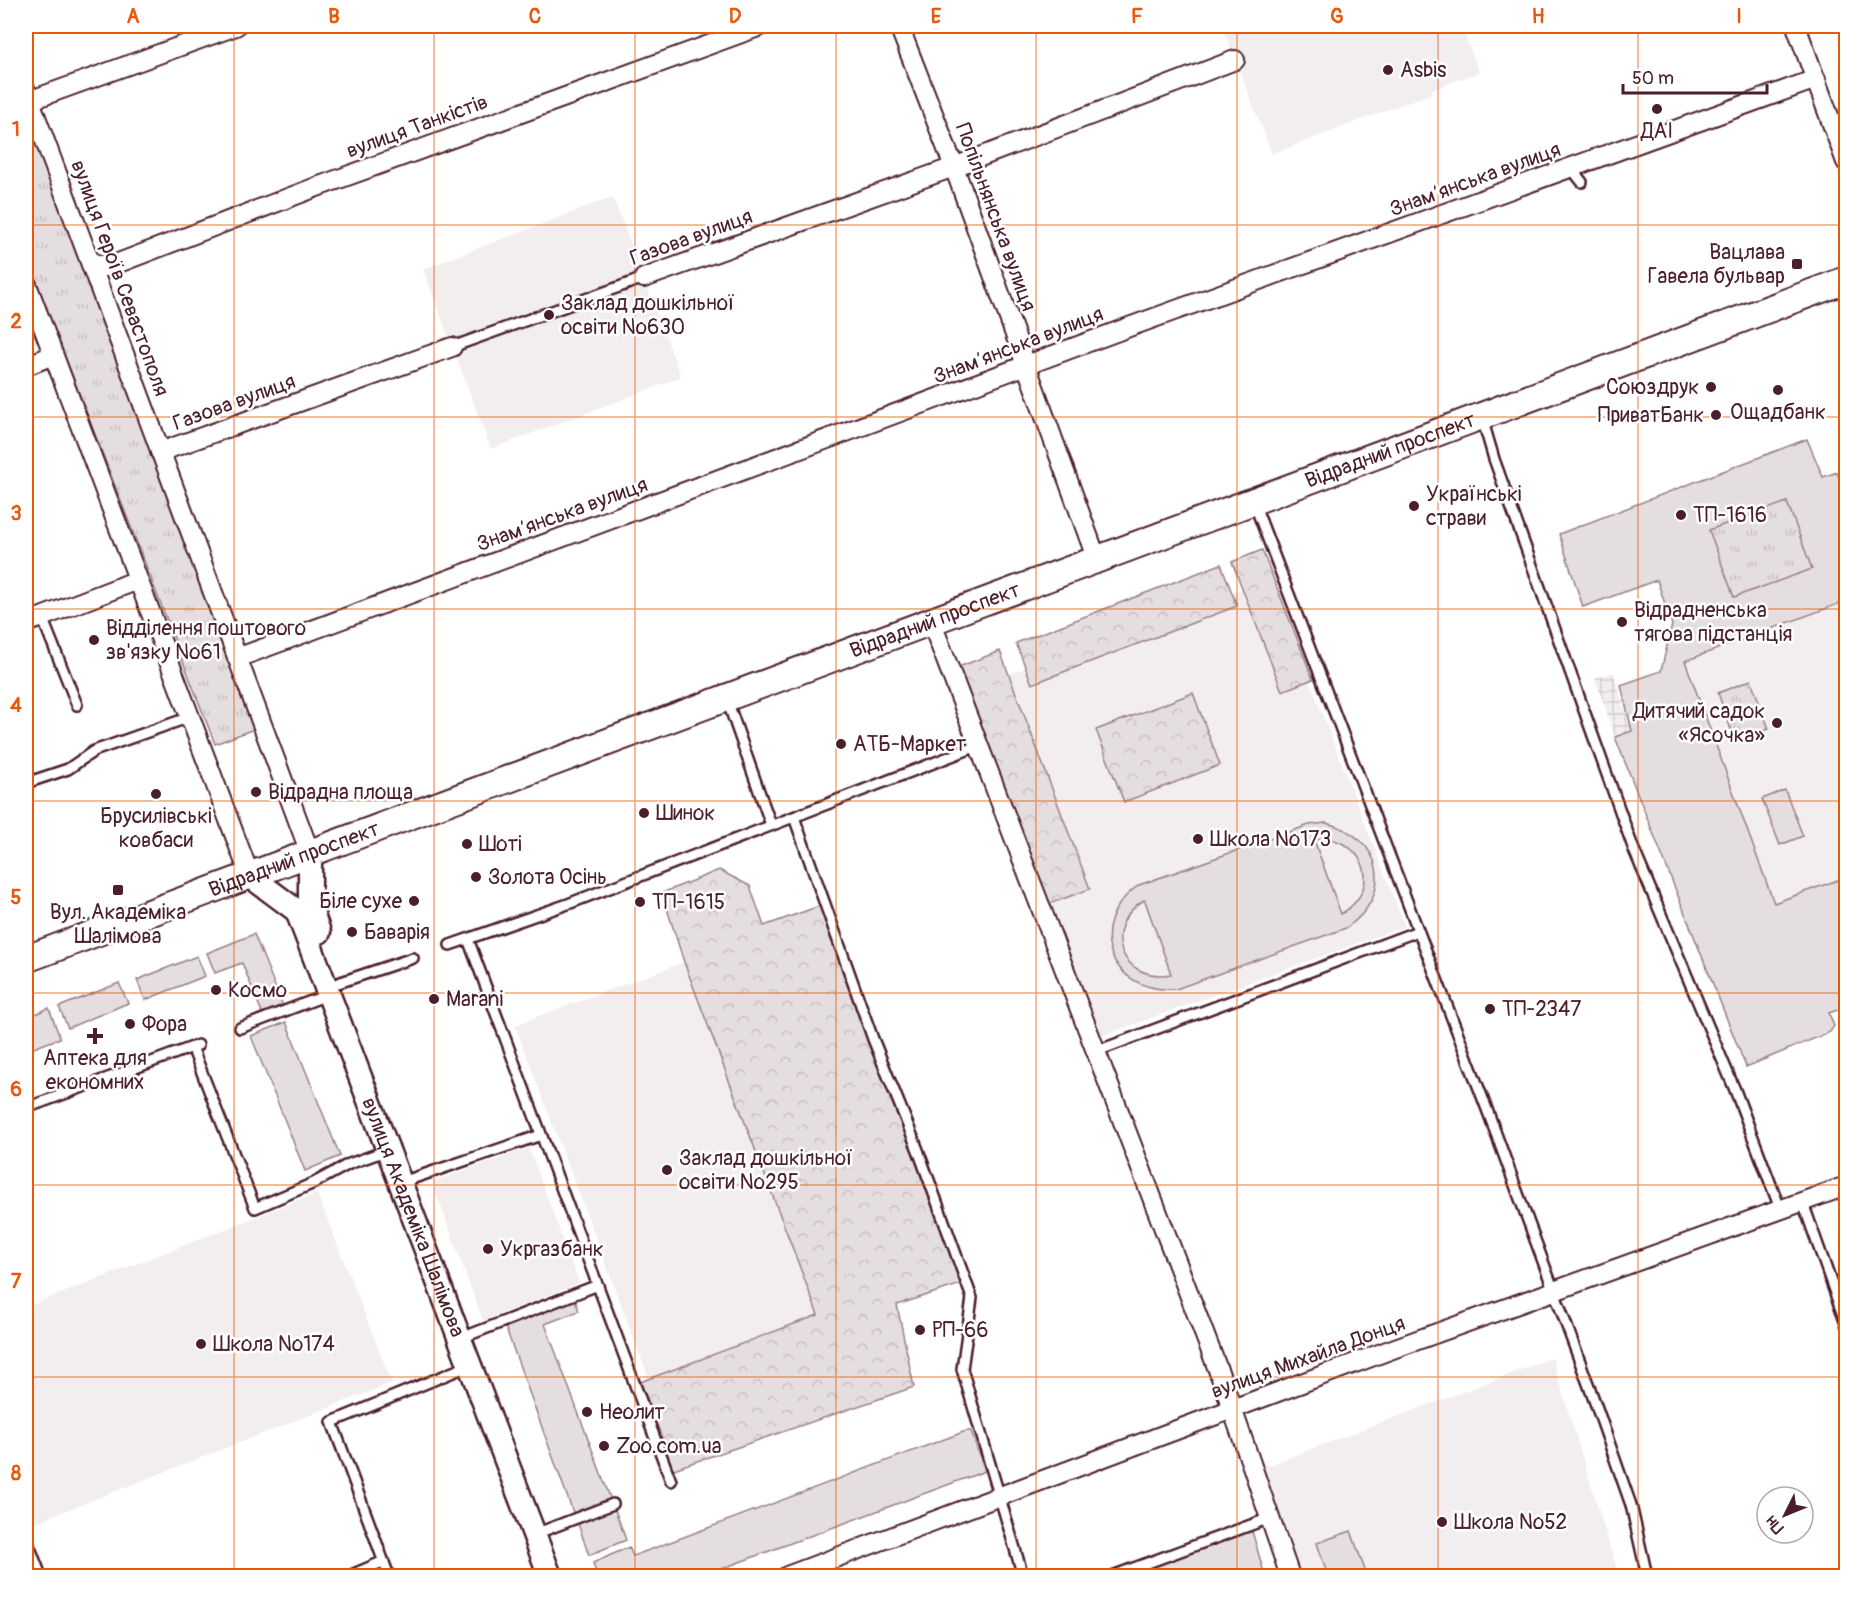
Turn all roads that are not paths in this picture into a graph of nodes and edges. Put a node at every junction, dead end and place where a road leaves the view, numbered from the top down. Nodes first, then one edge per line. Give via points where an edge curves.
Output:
1 (237, 26) edge
2 (761, 26) edge
3 (899, 26) edge
4 (1796, 26) edge
5 (1235, 60) dead end
6 (1816, 79) junction
7 (27, 97) edge
8 (1846, 162) edge
9 (954, 166) junction
10 (90, 262) junction
11 (644, 278) joint
12 (1846, 280) edge
13 (26, 282) edge
14 (452, 347) joint
15 (53, 356) junction
16 (26, 366) edge
17 (1027, 366) junction
18 (1481, 416) junction
19 (160, 452) junction
20 (1254, 501) junction
21 (1097, 560) junction
22 (138, 580) junction
23 (34, 620) edge
24 (931, 621) junction
25 (237, 658) junction
26 (726, 698) junction
27 (77, 705) dead end
28 (190, 717) junction
29 (980, 745) junction
30 (26, 783) edge
31 (794, 816) junction
32 (771, 825) junction
33 (310, 853) junction
34 (250, 876) junction
35 (1418, 931) junction
36 (468, 939) junction
37 (450, 945) dead end
38 (413, 958) dead end
39 (26, 959) edge
40 (334, 988) junction
41 (240, 1028) dead end
42 (1097, 1051) junction
43 (26, 1108) edge
44 (542, 1135) junction
45 (390, 1149) junction
46 (411, 1179) junction
47 (1846, 1186) edge
48 (1803, 1203) junction
49 (1781, 1211) junction
50 (598, 1285) junction
51 (1554, 1291) junction
52 (1846, 1324) edge
53 (469, 1335) junction
54 (470, 1365) junction
55 (1233, 1408) junction
56 (671, 1480) dead end
57 (998, 1498) junction
58 (612, 1504) dead end
59 (1270, 1518) junction
60 (543, 1531) junction
61 (26, 1546) edge
62 (382, 1562) junction
63 (41, 1576) edge
64 (349, 1576) edge
65 (388, 1576) edge
66 (550, 1576) edge
67 (560, 1576) edge
68 (787, 1576) edge
69 (1023, 1576) edge
70 (1112, 1576) edge
71 (1290, 1576) edge
72 (1647, 1576) edge

1 - 7 street
2 - 10 street, вулиця Танкістів via 108,267
3 - 9 street, Попільнянська вулиця
4 - 6 street
5 - 9 street, Газова вулиця
6 - 8 street
6 - 17 street, Знамʼянська вулиця via 1576,175
7 - 10 street, вулиця Героїв Севастополя
9 - 11 street, Газова вулиця
9 - 17 street, Попільнянська вулиця
10 - 19 street, вулиця Героїв Севастополя
11 - 14 lane, Газова вулиця
12 - 18 main road, Відрадний проспект
13 - 15 street
14 - 19 street, Газова вулиця
15 - 16 street
15 - 22 street
17 - 21 street, Попільнянська вулиця
17 - 25 street, Знамʼянська вулиця
18 - 20 main road, Відрадний проспект
18 - 49 lane via 1634,850 1735,1090
19 - 25 street, вулиця Героїв Севастополя
20 - 21 main road, Відрадний проспект
20 - 35 lane
21 - 24 main road, Відрадний проспект
22 - 23 street
22 - 28 street
23 - 27 lane
24 - 26 main road, Відрадний проспект
24 - 29 street
25 - 33 street, вулиця Героїв Севастополя
26 - 32 lane
26 - 33 main road, Відрадний проспект
28 - 30 lane via 94,751 68,769
28 - 34 street
29 - 31 lane
29 - 42 street
31 - 32 lane
31 - 57 lane via 873,1039 972,1298 962,1369
32 - 36 lane
33 - 34 main road, Відрадний проспект
33 - 40 street, вулиця Академіка Шалімова via 310,907
34 - 39 main road, Відрадний проспект
34 - 40 street, вулиця Академіка Шалімова via 297,911
35 - 42 lane
35 - 51 lane
36 - 37 lane
36 - 44 lane
38 - 40 lane
40 - 41 lane
40 - 45 street, вулиця Академіка Шалімова
40 - 46 street, вулиця Академіка Шалімова
42 - 55 street
43 - 45 lane via 195,1046 255,1208
44 - 46 lane
44 - 50 lane
45 - 54 street, вулиця Академіка Шалімова
46 - 53 street, вулиця Академіка Шалімова
47 - 48 street, вулиця Михайла Донця
48 - 49 street, вулиця Михайла Донця
48 - 52 lane
49 - 51 street, вулиця Михайла Донця
50 - 53 lane
50 - 56 lane
51 - 55 street, вулиця Михайла Донця
51 - 72 lane via 1631,1505
53 - 60 street, вулиця Академіка Шалімова
54 - 62 lane via 332,1422
54 - 66 street, вулиця Академіка Шалімова
55 - 57 street, вулиця Михайла Донця
55 - 59 street
57 - 68 street, вулиця Михайла Донця
57 - 69 lane
58 - 60 lane
59 - 70 lane
59 - 71 street
60 - 67 street, вулиця Академіка Шалімова
61 - 63 lane via 29,1545
62 - 64 lane
62 - 65 lane

